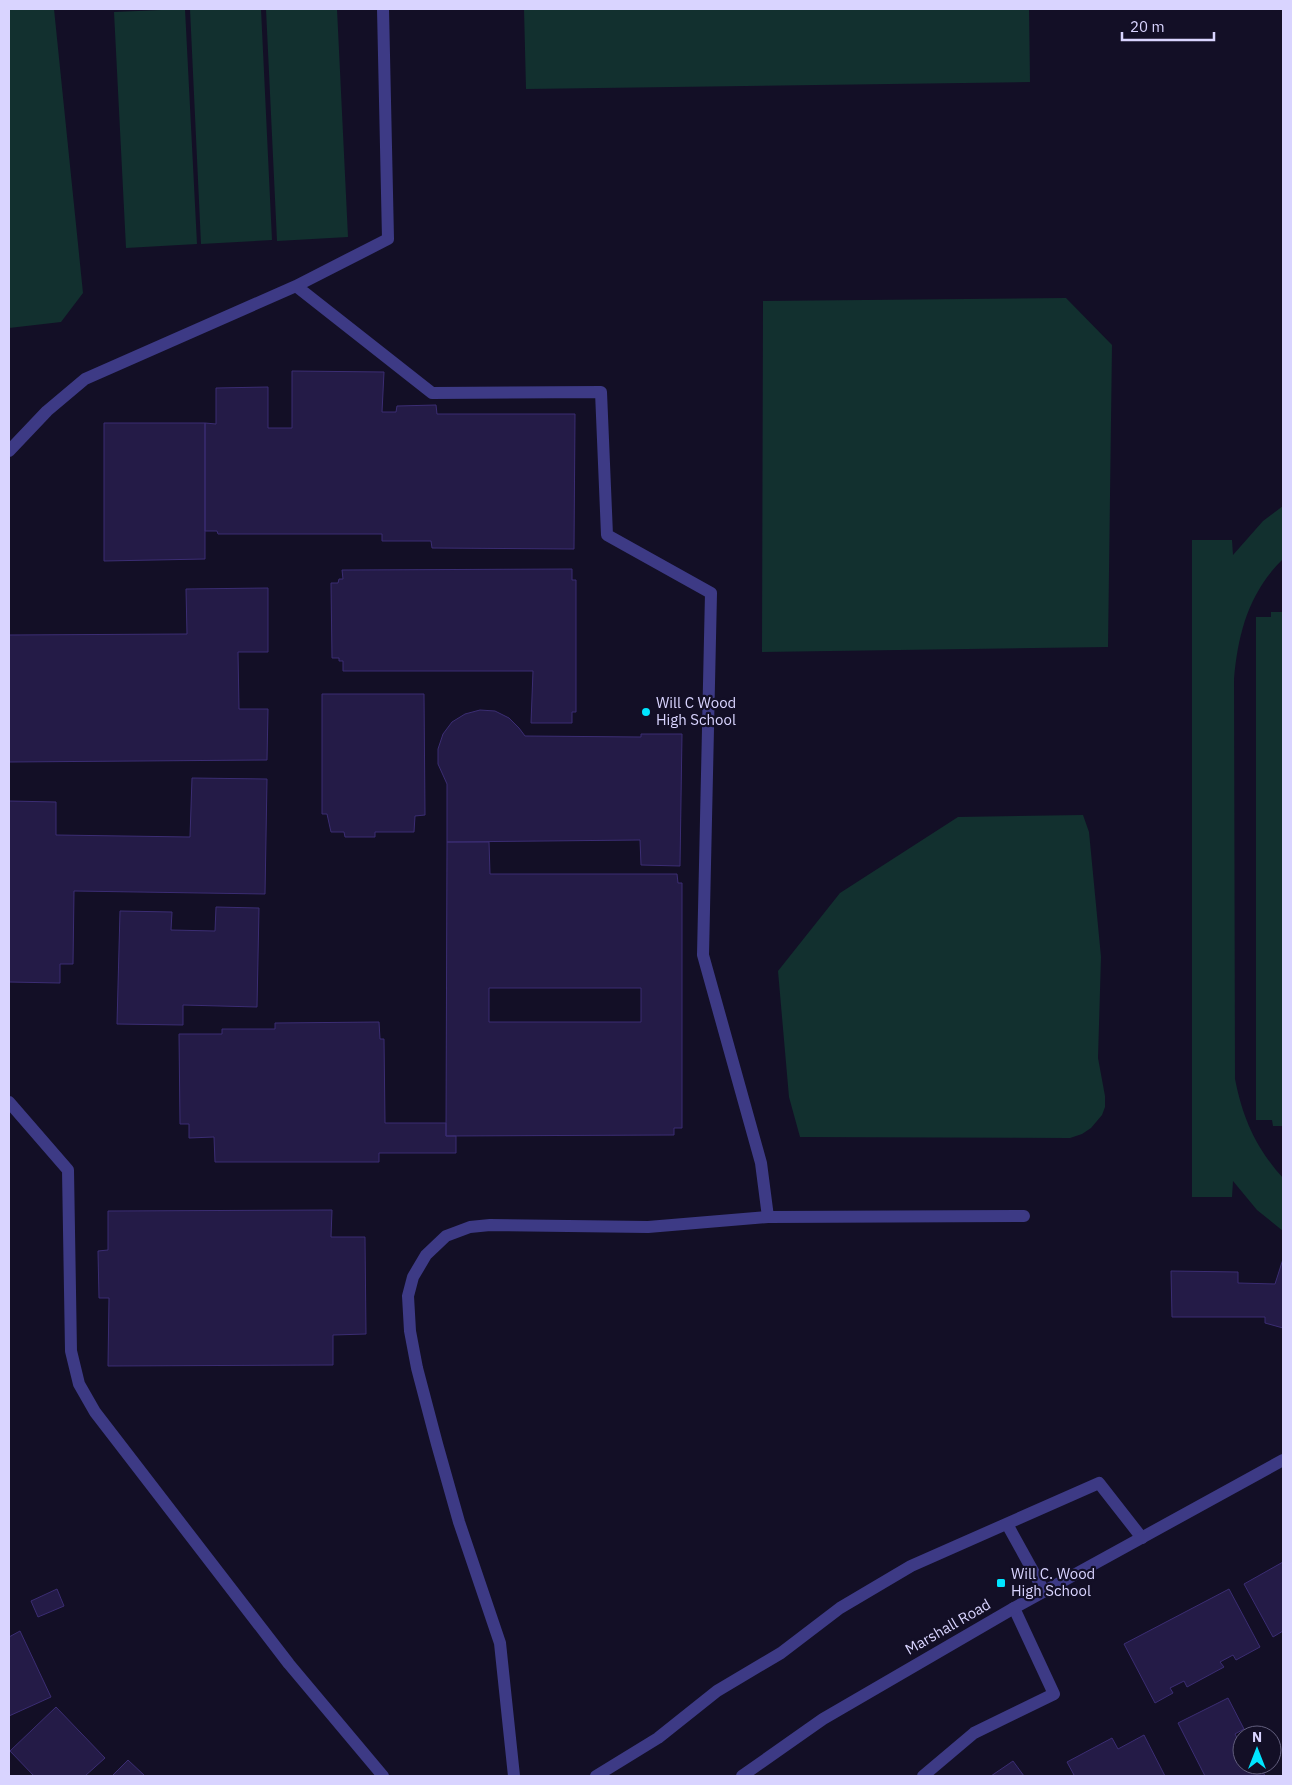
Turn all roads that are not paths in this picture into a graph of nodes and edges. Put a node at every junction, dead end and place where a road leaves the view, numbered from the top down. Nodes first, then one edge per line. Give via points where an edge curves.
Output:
1 (382, 9) edge
2 (296, 286) junction
3 (9, 451) edge
4 (9, 1102) edge
5 (1024, 1216) dead end
6 (768, 1218) junction
7 (1283, 1460) edge
8 (1008, 1524) junction
9 (1142, 1538) junction
10 (1044, 1591) junction
11 (1014, 1608) junction
12 (383, 1776) edge
13 (514, 1776) edge
14 (596, 1776) edge
15 (742, 1776) edge
16 (922, 1776) edge

1 - 2 street via 388,239
2 - 3 street via 85,379
2 - 6 street via 432,393 601,392 607,535 711,593 703,955 761,1163
4 - 12 street via 68,1170 71,1351 79,1384 95,1412 289,1664
5 - 6 street
6 - 13 street via 648,1227 470,1227 446,1236 426,1255 413,1277 408,1296 417,1368 459,1522 500,1643
7 - 9 street, Marshall Road
8 - 9 street via 1099,1483
8 - 10 street
8 - 14 street via 911,1566 840,1608 781,1653 717,1691 658,1738
9 - 10 street, Marshall Road
10 - 11 street, Marshall Road
11 - 15 street, Marshall Road via 824,1719
11 - 16 street via 1054,1694 974,1733

